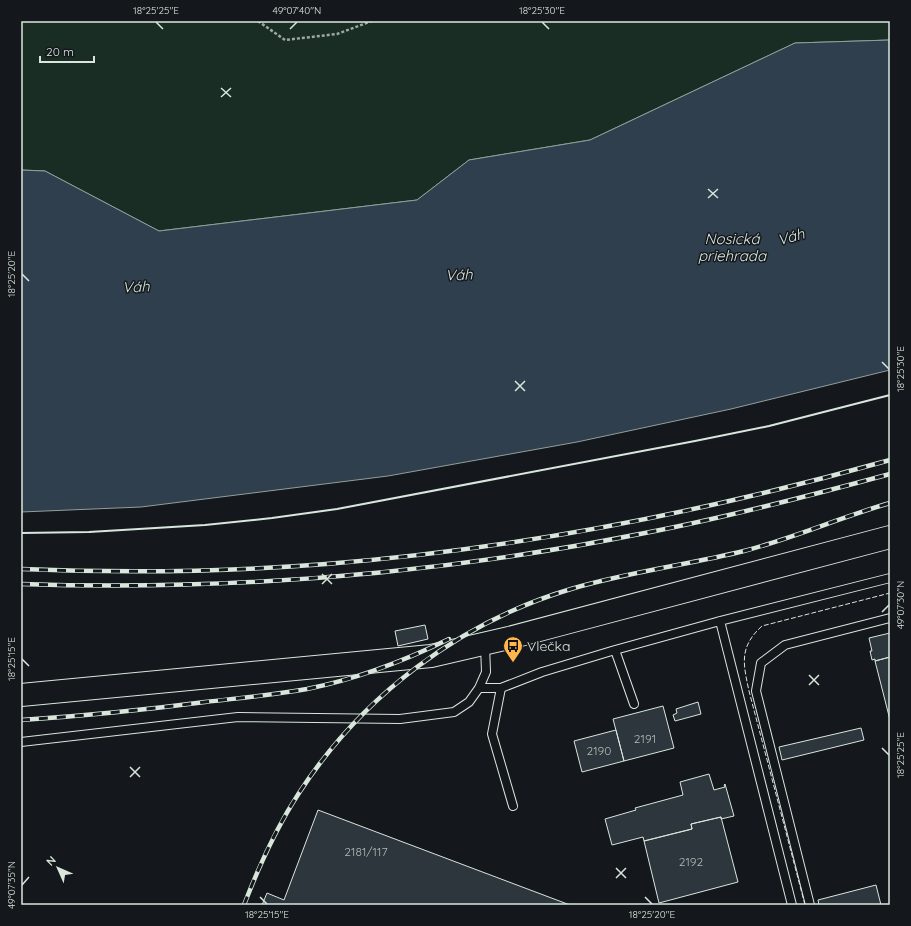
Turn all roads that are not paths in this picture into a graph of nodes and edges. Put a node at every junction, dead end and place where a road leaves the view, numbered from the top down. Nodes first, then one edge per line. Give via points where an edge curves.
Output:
1 (890, 537) edge
2 (890, 578) edge
3 (890, 618) edge
4 (720, 621) junction
5 (485, 644) junction
6 (615, 650) junction
7 (479, 688) junction
8 (501, 688) junction
9 (21, 695) edge
10 (634, 704) dead end
11 (21, 742) edge
12 (513, 806) dead end
13 (792, 905) edge
14 (810, 905) edge

1 - 5 street
2 - 4 lane
3 - 14 lane via 786,645 761,663 756,691
4 - 6 lane
4 - 13 lane
5 - 7 lane via 486,672
5 - 9 street via 407,659
6 - 8 lane via 542,672
6 - 10 lane
7 - 8 lane
7 - 11 lane via 469,702 454,712 400,719 238,717
8 - 12 lane via 492,734

